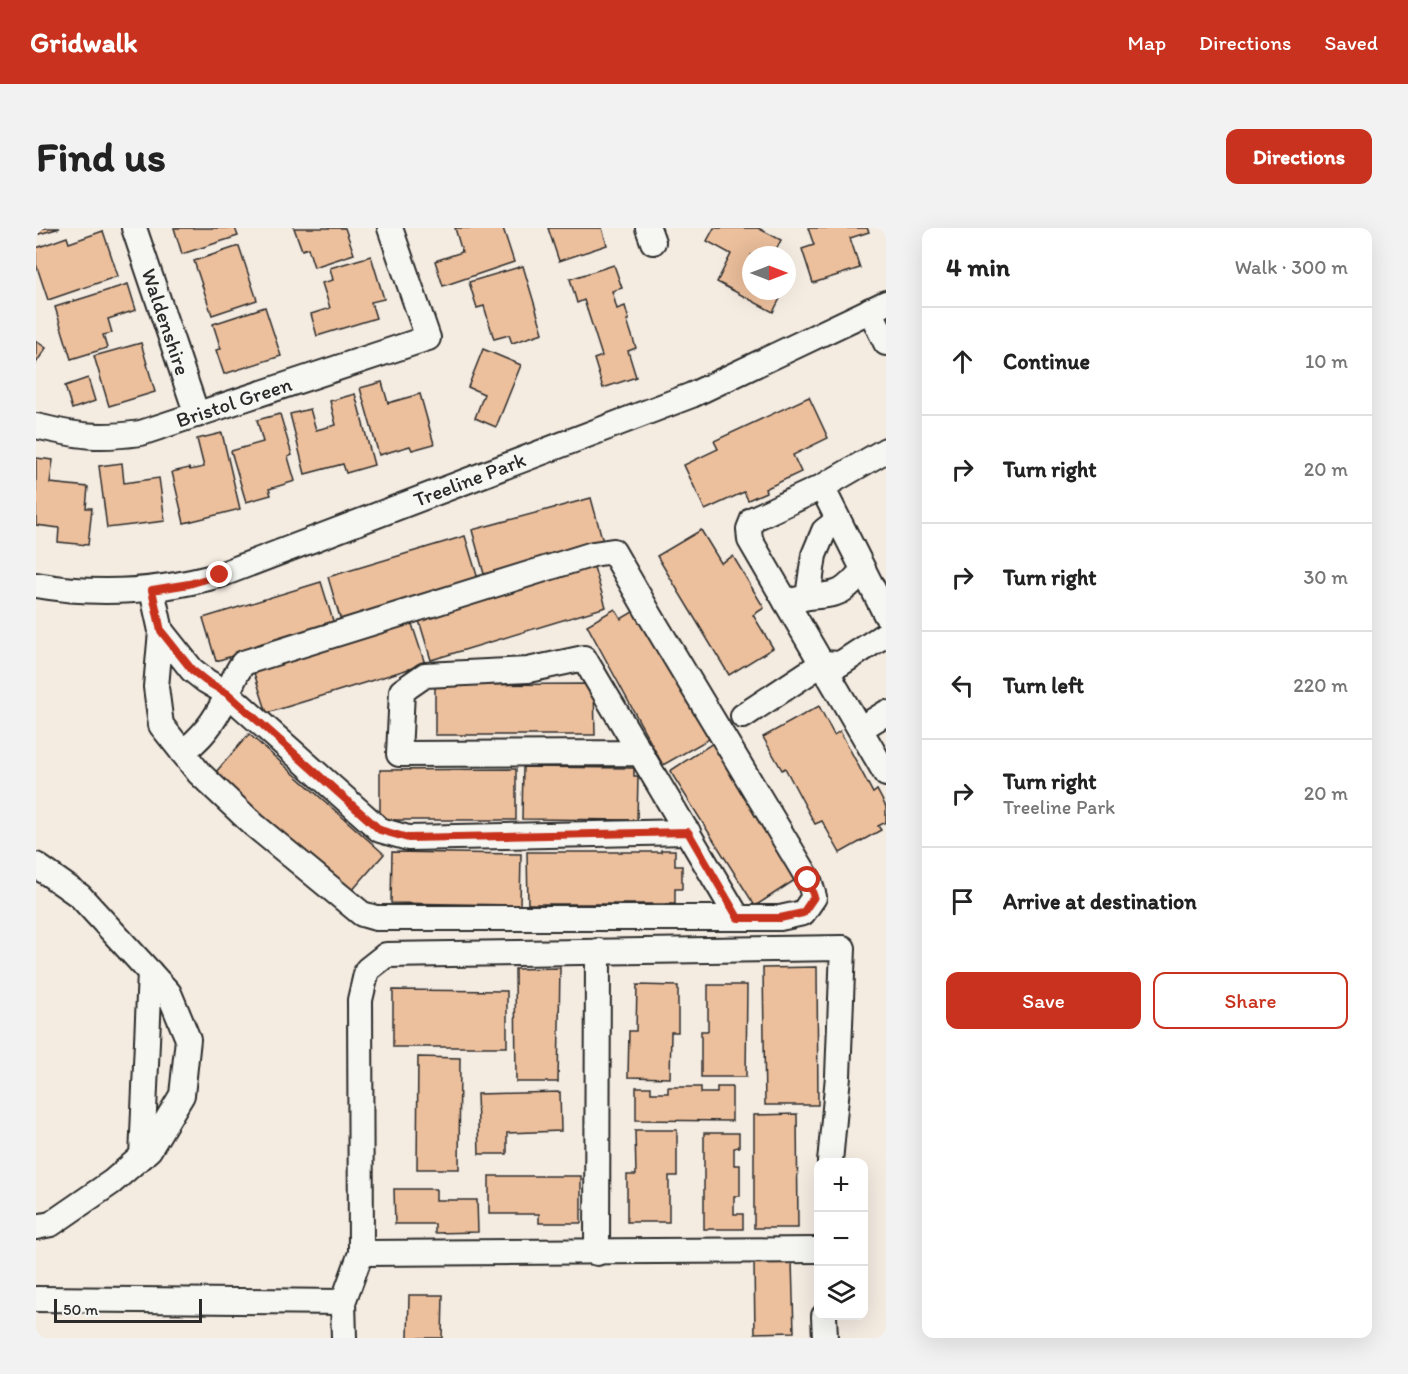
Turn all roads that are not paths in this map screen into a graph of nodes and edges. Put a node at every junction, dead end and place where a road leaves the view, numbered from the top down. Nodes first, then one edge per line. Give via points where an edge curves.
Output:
1 (134, 228) edge
2 (390, 228) edge
3 (878, 306) edge
4 (886, 343) edge
5 (197, 415) junction
6 (36, 426) edge
7 (886, 450) edge
8 (822, 487) junction
9 (838, 520) junction
10 (863, 570) junction
11 (36, 585) edge
12 (152, 590) junction
13 (797, 600) junction
14 (886, 615) edge
15 (161, 631) junction
16 (886, 634) edge
17 (823, 663) junction
18 (192, 670) junction
19 (156, 687) junction
20 (228, 694) junction
21 (886, 713) edge
22 (743, 716) dead end
23 (860, 729) junction
24 (183, 752) junction
25 (641, 753) junction
26 (886, 774) edge
27 (688, 832) junction
28 (36, 865) edge
29 (738, 918) junction
30 (598, 951) junction
31 (150, 972) junction
32 (142, 1157) junction
33 (830, 1158) edge
34 (36, 1227) edge
35 (814, 1250) edge
36 (361, 1253) junction
37 (597, 1253) junction
38 (36, 1299) edge
39 (343, 1302) junction
40 (824, 1320) edge
41 (344, 1338) edge
42 (825, 1338) edge

1 - 5 street, Waldenshire
2 - 5 street, Bristol Green via 428,338
3 - 4 street
3 - 12 street, Treeline Park via 692,395 220,575
5 - 6 street, Bristol Green via 141,433 114,437 75,435
7 - 8 street
8 - 9 street
8 - 13 street via 753,519 749,529 750,540
9 - 10 street
9 - 13 street via 824,531
10 - 13 street via 838,594
10 - 14 street
11 - 12 street, Treeline Park via 95,592
12 - 15 street
13 - 17 street
15 - 18 street
15 - 19 street
16 - 17 street via 840,664
17 - 22 street
17 - 23 street
18 - 19 street
18 - 20 street
19 - 24 street via 161,725
20 - 24 street via 217,717
20 - 27 street via 380,830 408,838
20 - 29 street via 243,663 613,551 808,880 814,897 803,913 780,918
21 - 23 street
23 - 26 street
24 - 29 street via 199,773 254,825 362,914 376,918
25 - 25 street via 584,658 528,670 425,675 402,691 399,754
25 - 27 street
27 - 29 street
28 - 31 street via 80,896
30 - 33 street via 843,948
30 - 36 street via 386,955 367,970 360,1000
30 - 37 street
31 - 32 street
31 - 32 street via 169,993 188,1039 182,1095
32 - 34 street via 51,1224
35 - 37 street
36 - 37 street
36 - 39 street
38 - 39 street
39 - 41 street
40 - 42 street

